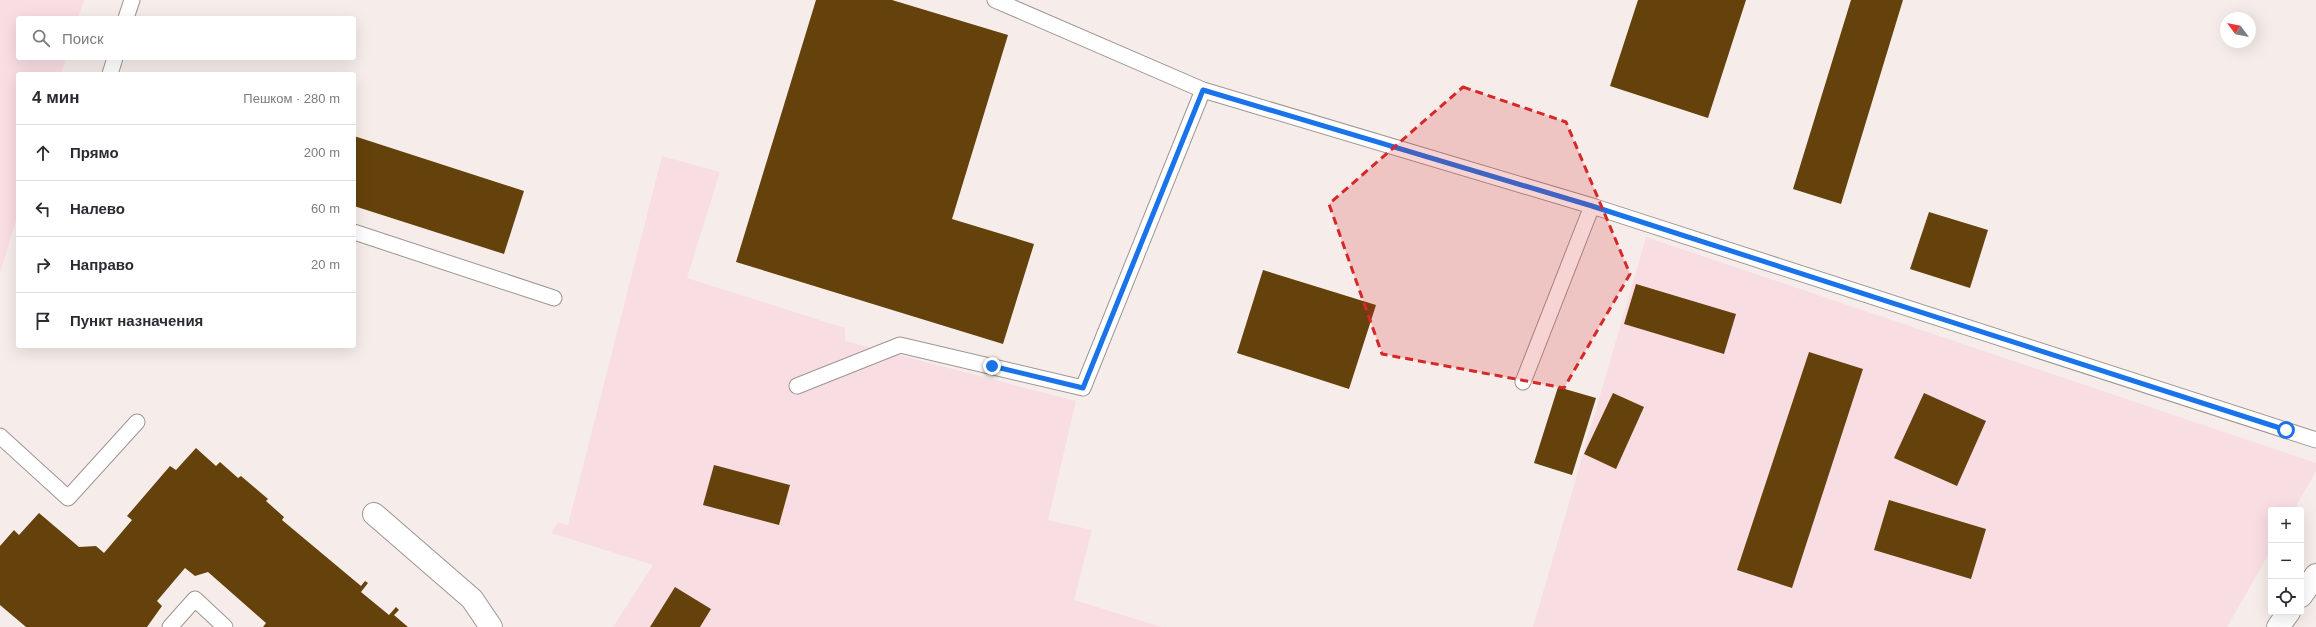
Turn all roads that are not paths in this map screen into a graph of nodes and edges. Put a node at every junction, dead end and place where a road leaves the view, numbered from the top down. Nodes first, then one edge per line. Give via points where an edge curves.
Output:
1 (132, 0) edge
2 (995, 0) edge
3 (127, 16) edge
4 (114, 60) edge
5 (110, 72) edge
6 (1203, 90) junction
7 (1592, 206) junction
8 (356, 233) edge
9 (554, 298) dead end
10 (1523, 382) dead end
11 (797, 386) dead end
12 (137, 422) dead end
13 (0, 436) edge
14 (2316, 440) edge
15 (374, 514) dead end
16 (2316, 575) edge
17 (2304, 592) edge
18 (2287, 615) edge
19 (170, 627) edge
20 (225, 627) edge
21 (491, 627) edge
22 (2278, 627) edge

1 - 3 lane
2 - 6 lane
4 - 5 lane
6 - 7 lane
6 - 11 lane via 1083,388 900,345
7 - 10 lane
7 - 14 lane
8 - 9 lane
12 - 13 lane via 68,498
15 - 21 street via 472,599
16 - 17 street
18 - 22 street
19 - 20 lane via 195,599

